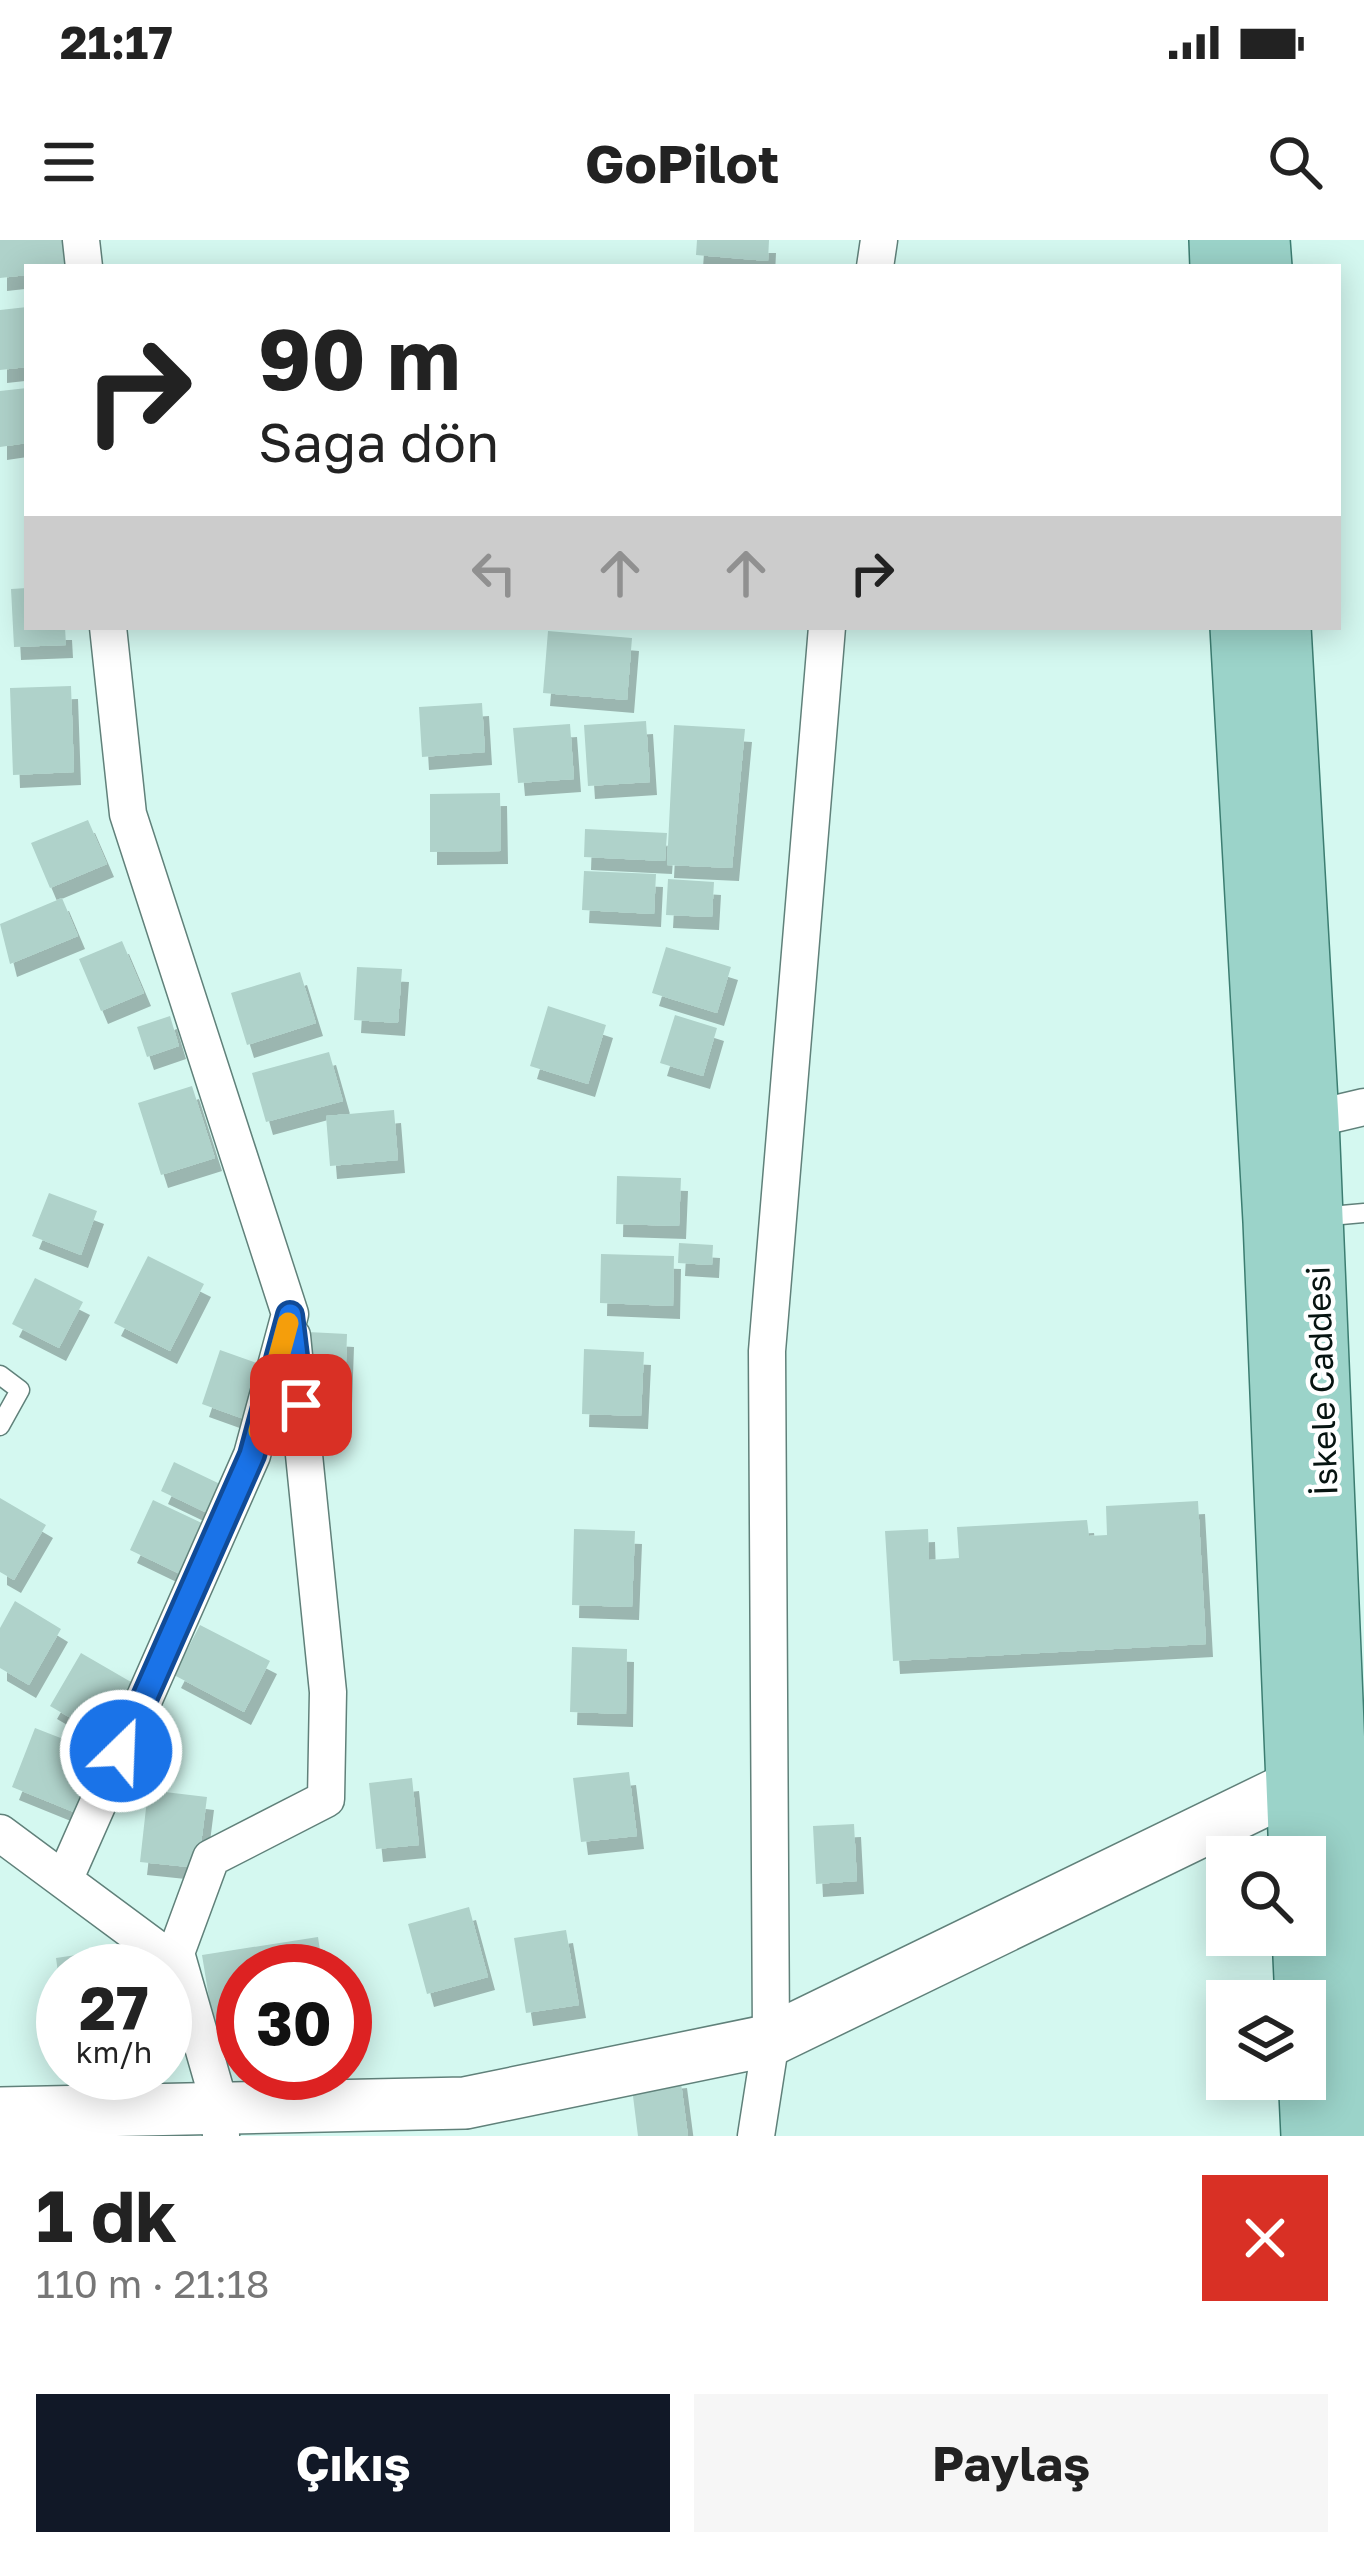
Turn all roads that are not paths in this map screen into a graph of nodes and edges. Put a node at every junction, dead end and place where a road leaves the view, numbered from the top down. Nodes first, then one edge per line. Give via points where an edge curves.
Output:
1 (108, 630) edge
2 (827, 630) edge
3 (1239, 630) edge
4 (1282, 630) edge
5 (1364, 1107) edge
6 (1288, 1125) junction
7 (1317, 1218) edge
8 (290, 1315) junction
9 (0, 1375) edge
10 (0, 1426) edge
11 (1331, 1769) edge
12 (0, 1834) edge
13 (1306, 1836) edge
14 (65, 1878) junction
15 (150, 1944) edge
16 (179, 1944) edge
17 (192, 2014) edge
18 (770, 2040) junction
19 (1339, 2046) edge
20 (0, 2113) edge
21 (220, 2121) edge
22 (756, 2136) edge
23 (1310, 2136) edge
24 (1352, 2136) edge

1 - 8 street via 128,814
2 - 18 street via 767,1352
3 - 6 main road
4 - 6 main road, İskele Caddesi
5 - 6 street
6 - 7 main road, İskele Caddesi
7 - 11 main road, İskele Caddesi
8 - 14 street via 252,1455
8 - 16 street via 328,1692 326,1799 211,1858
9 - 10 lane via 20,1390
11 - 13 main road
11 - 18 street
11 - 19 main road, İskele Caddesi
12 - 14 street
14 - 15 street
17 - 21 street
18 - 21 street via 465,2103
18 - 22 street
19 - 23 main road
19 - 24 main road, İskele Caddesi
20 - 21 street

